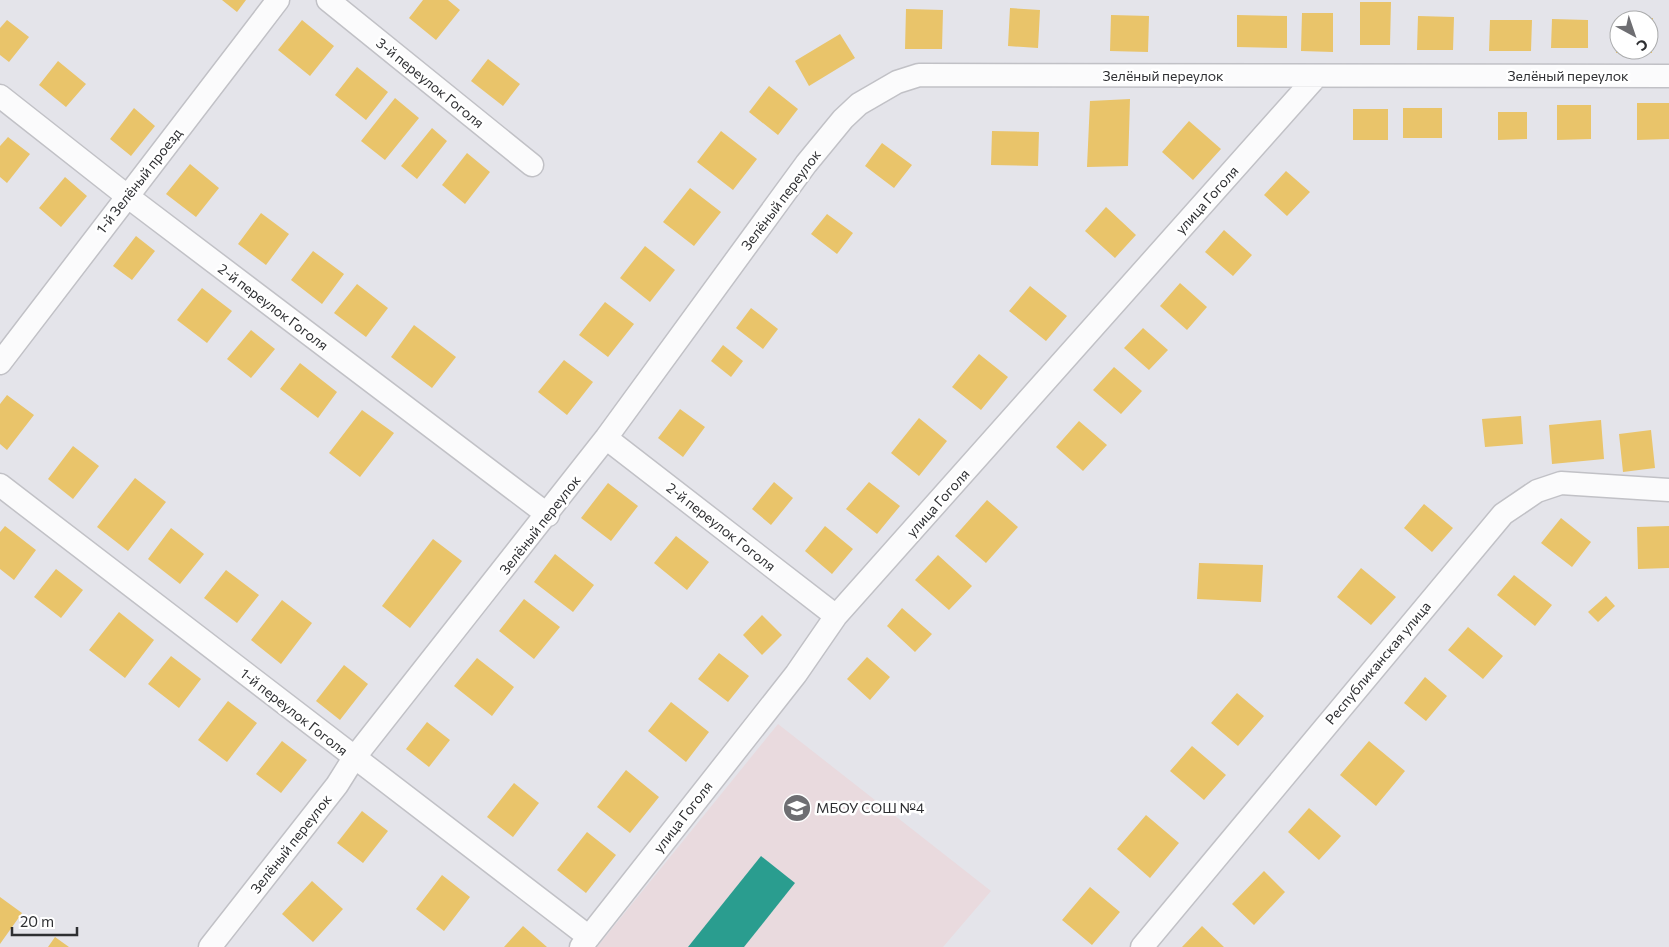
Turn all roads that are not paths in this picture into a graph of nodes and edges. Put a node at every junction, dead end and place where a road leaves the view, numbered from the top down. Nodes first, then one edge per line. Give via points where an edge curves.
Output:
1 (278, 0) edge
2 (328, 0) edge
3 (1669, 76) edge
4 (1316, 77) junction
5 (0, 96) edge
6 (532, 165) dead end
7 (127, 196) junction
8 (0, 362) edge
9 (606, 438) junction
10 (0, 486) edge
11 (1669, 490) edge
12 (548, 515) junction
13 (836, 616) junction
14 (354, 758) junction
15 (585, 942) edge
16 (210, 947) edge
17 (1142, 947) edge

1 - 7 street, 1-й Зелёный проезд
2 - 6 street, 3-й переулок Гоголя
3 - 4 street, Зелёный переулок
4 - 9 street, Зелёный переулок via 919,75 877,92 843,120 806,164
4 - 13 street, улица Гоголя
5 - 7 street, 2-й переулок Гоголя
7 - 8 street, 1-й Зелёный проезд
7 - 12 street, 2-й переулок Гоголя
9 - 12 street, Зелёный переулок
9 - 13 street, 2-й переулок Гоголя
10 - 14 street, 1-й переулок Гоголя
11 - 17 street, Республиканская улица via 1561,483 1537,491 1503,514
12 - 14 street, Зелёный переулок
13 - 15 street, улица Гоголя via 796,674
14 - 15 street, 1-й переулок Гоголя
14 - 16 street, Зелёный переулок via 337,785

